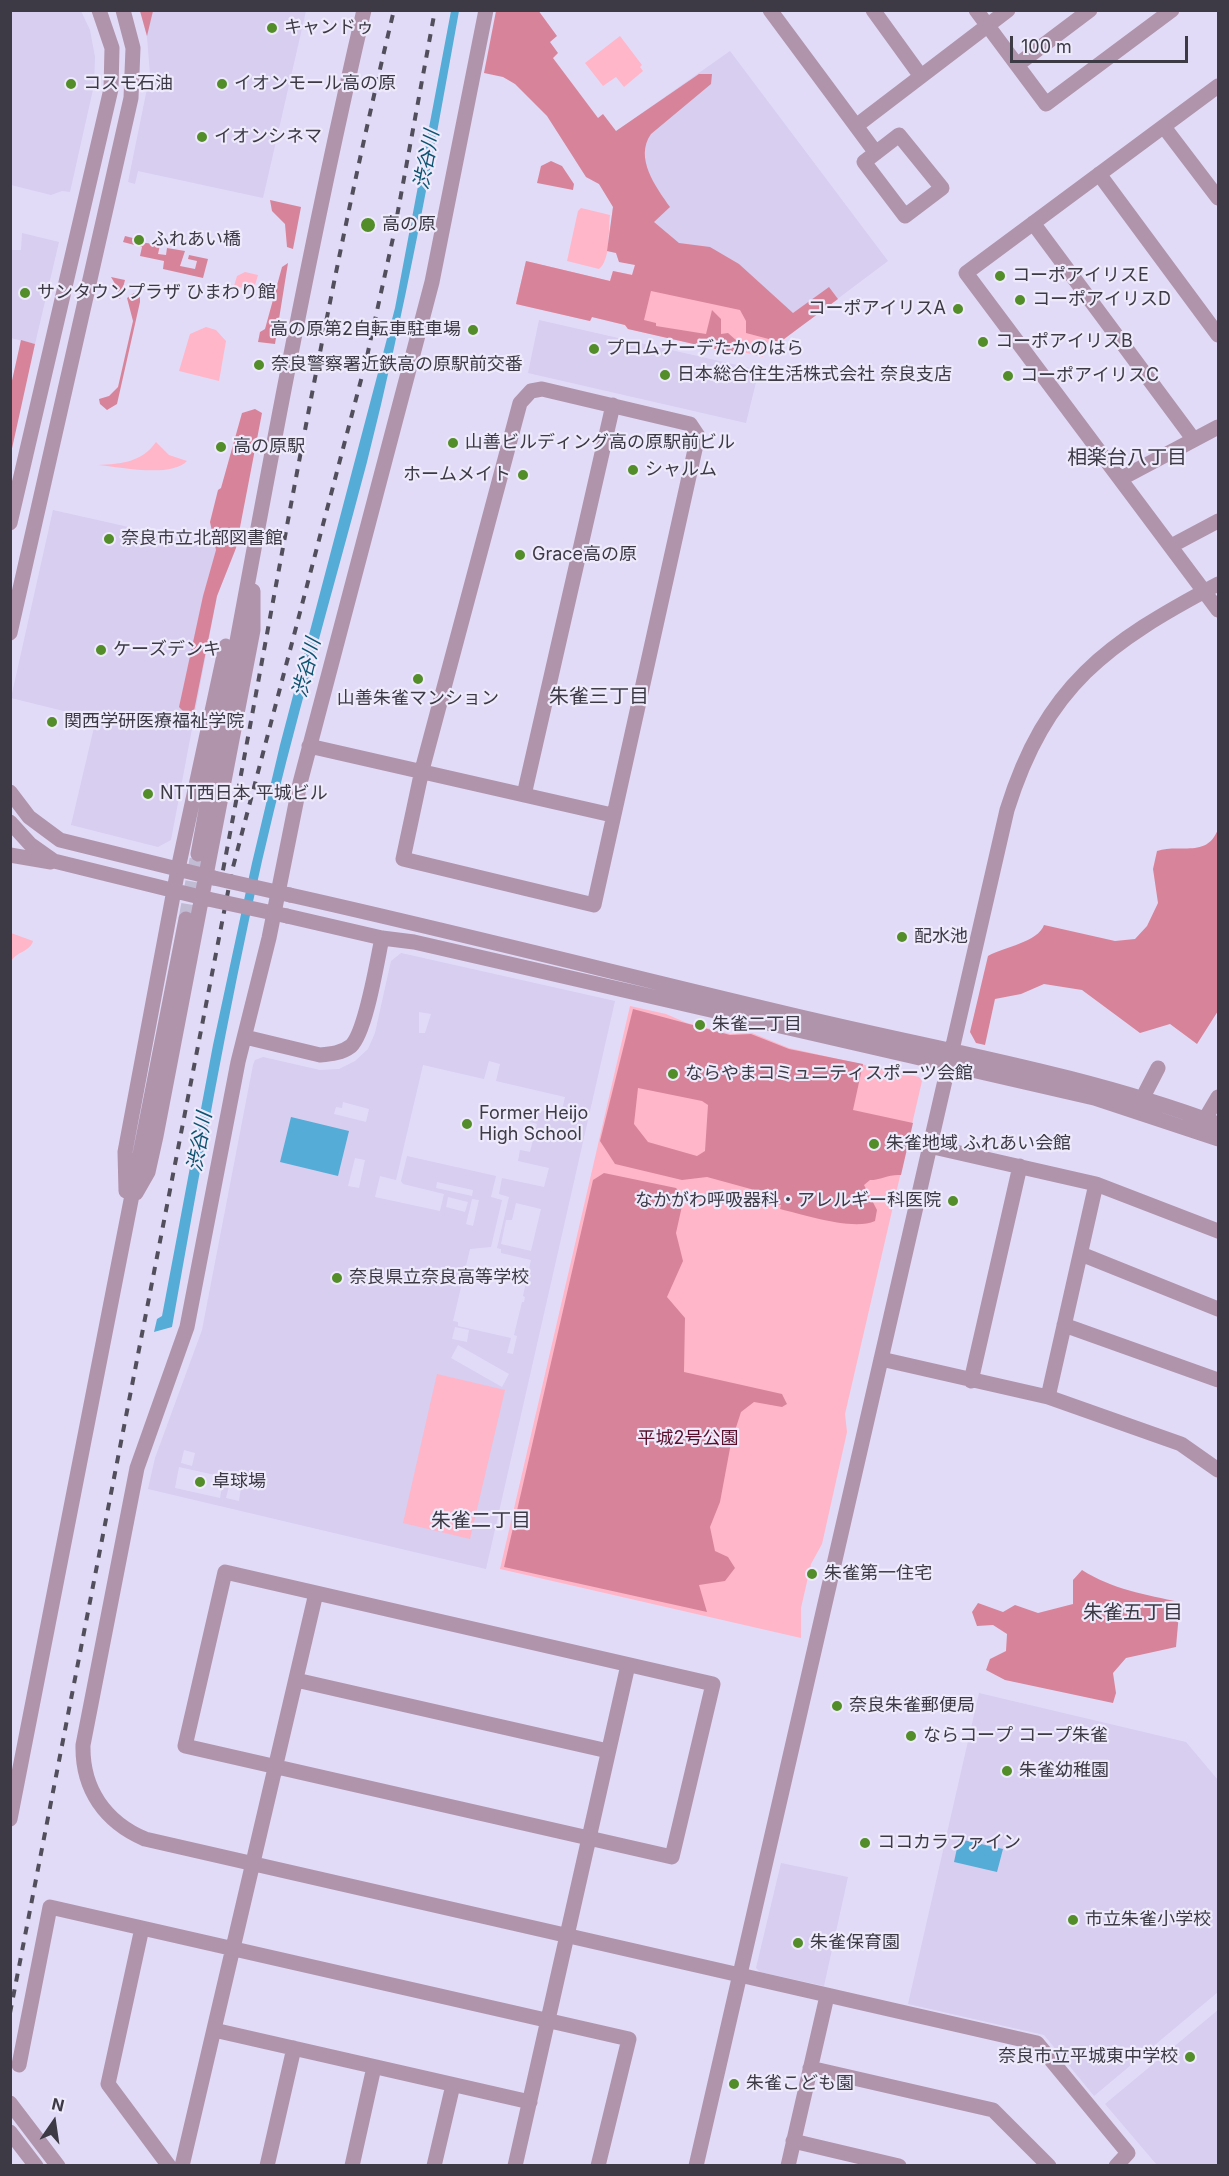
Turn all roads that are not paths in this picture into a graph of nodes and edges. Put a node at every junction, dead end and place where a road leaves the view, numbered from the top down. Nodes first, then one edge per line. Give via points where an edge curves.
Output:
1 (99, 10) edge
2 (123, 10) edge
3 (364, 10) edge
4 (486, 10) edge
5 (770, 10) edge
6 (873, 10) edge
7 (976, 10) edge
8 (1008, 10) edge
9 (1090, 10) edge
10 (1172, 10) edge
11 (987, 26) junction
12 (1017, 65) junction
13 (920, 75) junction
14 (1218, 86) edge
15 (856, 126) junction
16 (1164, 127) junction
17 (876, 153) junction
18 (1099, 174) junction
19 (1218, 198) edge
20 (1033, 223) junction
21 (1218, 335) edge
22 (613, 405) junction
23 (1218, 427) edge
24 (1194, 440) junction
25 (1120, 479) junction
26 (1218, 521) edge
27 (10, 523) edge
28 (1171, 546) junction
29 (254, 549) junction
30 (1218, 584) edge
31 (1204, 592) junction
32 (1218, 610) edge
33 (10, 633) edge
34 (309, 746) junction
35 (422, 770) junction
36 (10, 792) edge
37 (524, 795) junction
38 (612, 815) junction
39 (29, 817) junction
40 (10, 822) edge
41 (10, 840) edge
42 (30, 844) junction
43 (68, 844) junction
44 (10, 854) edge
45 (198, 854) tunnel mouth
46 (63, 864) junction
47 (178, 869) junction
48 (210, 877) junction
49 (175, 891) junction
50 (205, 898) junction
51 (186, 919) tunnel mouth
52 (382, 938) junction
53 (245, 1037) junction
54 (949, 1056) junction
55 (1158, 1068) dead end
56 (1143, 1097) junction
57 (1218, 1097) edge
58 (1212, 1122) edge
59 (1218, 1139) edge
60 (929, 1146) junction
61 (1020, 1166) junction
62 (1096, 1184) junction
63 (128, 1209) junction
64 (1218, 1232) edge
65 (1081, 1254) junction
66 (1218, 1309) edge
67 (1064, 1324) junction
68 (881, 1359) junction
69 (1218, 1380) edge
70 (971, 1381) junction
71 (1048, 1397) junction
72 (1218, 1470) edge
73 (316, 1593) junction
74 (628, 1665) junction
75 (296, 1680) junction
76 (608, 1751) junction
77 (275, 1767) junction
78 (10, 1819) edge
79 (588, 1839) junction
80 (253, 1864) junction
81 (142, 1928) junction
82 (566, 1934) junction
83 (233, 1948) junction
84 (739, 1975) junction
85 (827, 1996) junction
86 (546, 2020) junction
87 (214, 2030) junction
88 (294, 2049) junction
89 (19, 2066) dead end
90 (374, 2067) junction
91 (810, 2068) junction
92 (453, 2085) junction
93 (530, 2102) junction
94 (10, 2103) edge
95 (10, 2132) edge
96 (793, 2141) junction
97 (36, 2166) edge
98 (58, 2166) edge
99 (169, 2166) edge
100 (182, 2166) edge
101 (267, 2166) edge
102 (352, 2166) edge
103 (434, 2166) edge
104 (515, 2166) edge
105 (598, 2166) edge
106 (696, 2166) edge
107 (788, 2166) edge
108 (899, 2166) edge
109 (1049, 2166) edge
110 (1116, 2166) edge

1 - 27 street via 112,48 112,80
2 - 33 street via 133,48 132,90
3 - 29 street via 327,175
4 - 34 street via 430,291
5 - 15 street
6 - 13 street
7 - 11 street
8 - 11 street
9 - 12 street
10 - 12 street via 1046,104
11 - 12 street
11 - 13 street
13 - 15 street
14 - 16 street
15 - 17 street
16 - 18 street
16 - 19 street
17 - 17 street via 864,162 905,216 942,188 899,135
18 - 20 street
18 - 21 street
20 - 24 street
20 - 25 street via 966,273
22 - 35 street via 542,389 519,402
22 - 37 street
22 - 38 street via 690,424 698,436
23 - 24 street
24 - 25 street
25 - 28 street
26 - 28 street
28 - 31 street
29 - 45 street
29 - 47 street via 232,619
29 - 48 street via 253,630
30 - 31 street
31 - 32 street
31 - 54 street via 1118,643 1074,683 1032,744 1006,810
34 - 35 street
34 - 53 street
35 - 37 street
35 - 38 street via 403,860 594,905
36 - 39 street
37 - 38 street
39 - 42 street via 33,836
39 - 43 street
40 - 42 street
41 - 42 street
42 - 43 street
42 - 44 street
42 - 46 street
43 - 47 street
44 - 46 street
46 - 49 street
47 - 48 street
47 - 49 street
48 - 50 street
48 - 54 street, bridge
49 - 50 street
49 - 63 street via 125,1152
50 - 52 street, bridge
50 - 63 street via 148,1172
51 - 63 street
52 - 53 street via 360,1032 350,1046 320,1055
52 - 54 street
53 - 80 street via 184,1341 137,1468 83,1755 92,1793 104,1812 121,1827 145,1839
54 - 56 street via 1087,1081
54 - 59 street via 1166,1119
54 - 60 street
55 - 56 street
56 - 58 street
57 - 58 street
60 - 61 street
60 - 68 street
61 - 62 street
61 - 70 street
62 - 64 street
62 - 65 street
63 - 78 street
65 - 66 street
65 - 67 street
67 - 69 street
67 - 71 street
68 - 70 street
68 - 84 street
70 - 71 street
71 - 72 street via 1180,1444
73 - 74 street
73 - 75 street
73 - 77 street via 225,1572 222,1583 185,1746
74 - 76 street
74 - 79 street via 713,1684 672,1857
75 - 76 street
75 - 77 street
76 - 79 street
77 - 79 street
77 - 80 street
79 - 82 street
80 - 82 street
80 - 83 street
81 - 83 street
81 - 89 street via 50,1907
81 - 99 street via 108,2084
82 - 84 street
82 - 86 street
83 - 86 street
83 - 87 street
84 - 85 street
84 - 106 street
85 - 91 street
85 - 110 street via 1037,2043 1128,2153
86 - 93 street
86 - 105 street via 629,2039
87 - 88 street
87 - 100 street
88 - 90 street
88 - 101 street
90 - 92 street
90 - 102 street
91 - 96 street
91 - 109 street via 993,2110
92 - 93 street
92 - 103 street
93 - 104 street
94 - 98 street
95 - 97 street
96 - 107 street
96 - 108 street

